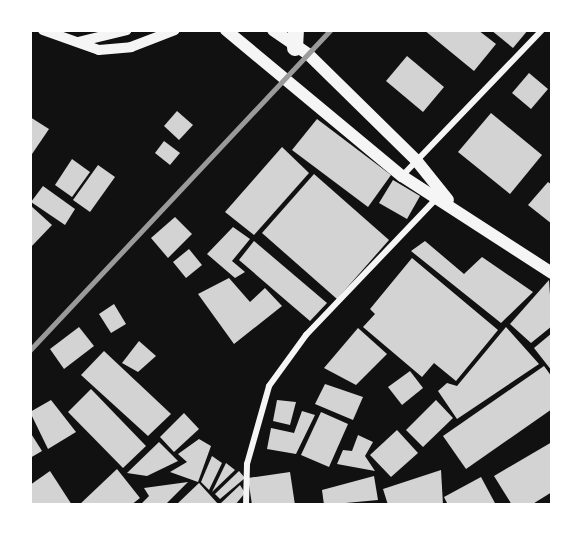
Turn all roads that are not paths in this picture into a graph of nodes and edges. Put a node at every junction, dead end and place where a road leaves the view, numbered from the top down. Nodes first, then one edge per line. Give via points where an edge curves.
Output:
1 (44, 30) edge
2 (127, 30) edge
3 (174, 30) edge
4 (226, 30) edge
5 (273, 30) edge
6 (296, 30) edge
7 (542, 30) edge
8 (78, 42) junction
9 (295, 48) junction
10 (416, 160) junction
11 (402, 176) junction
12 (438, 197) junction
13 (452, 206) junction
14 (552, 273) edge
15 (246, 505) edge

1 - 8 street
2 - 8 street
3 - 8 street via 131,47 99,50
4 - 11 main road
5 - 9 main road
6 - 9 highway
7 - 10 street
9 - 10 main road
10 - 11 street
10 - 13 main road
11 - 12 main road
12 - 13 main road
12 - 15 street via 306,335 269,386 247,464
13 - 14 main road

